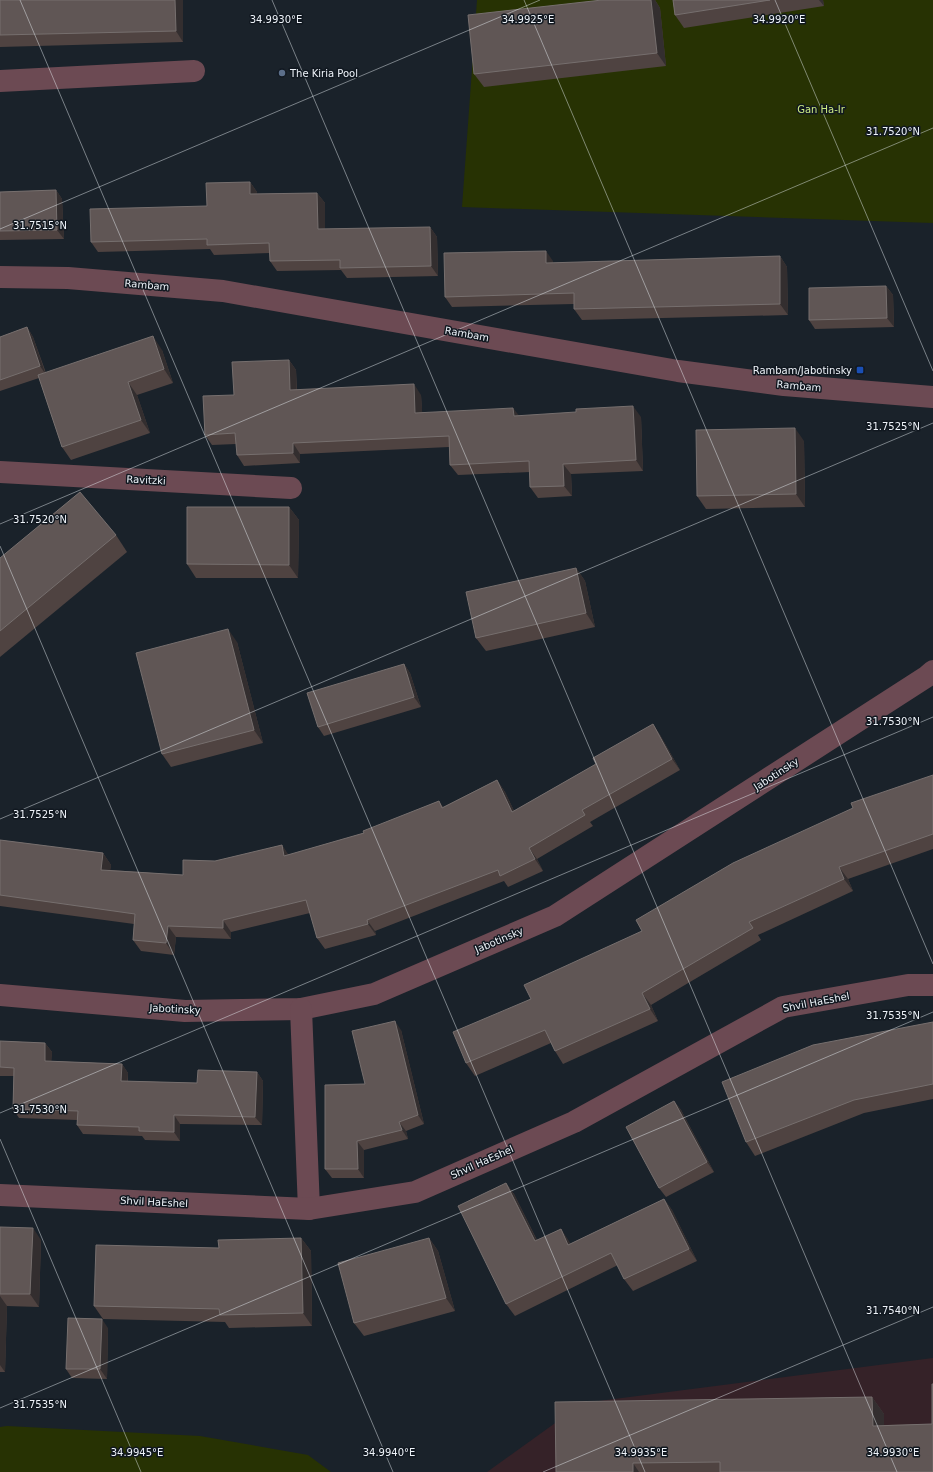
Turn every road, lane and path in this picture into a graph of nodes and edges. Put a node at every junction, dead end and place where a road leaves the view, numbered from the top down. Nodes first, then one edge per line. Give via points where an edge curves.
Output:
1 (194, 71) dead end
2 (0, 81) edge
3 (0, 277) edge
4 (933, 397) edge
5 (0, 472) edge
6 (291, 488) dead end
7 (930, 678) edge
8 (933, 985) edge
9 (0, 995) edge
10 (301, 1009) junction
11 (0, 1195) edge
12 (308, 1209) junction

1 - 2 street
3 - 4 street, Rambam via 68,278 223,291 678,371 784,385
5 - 6 street, Ravitzki
7 - 10 street, Jabotinsky via 554,916 374,994
8 - 12 street, Shvil HaEshel via 908,985 783,1007 574,1122 415,1192
9 - 10 street, Jabotinsky via 185,1011
10 - 12 street
11 - 12 street, Shvil HaEshel

